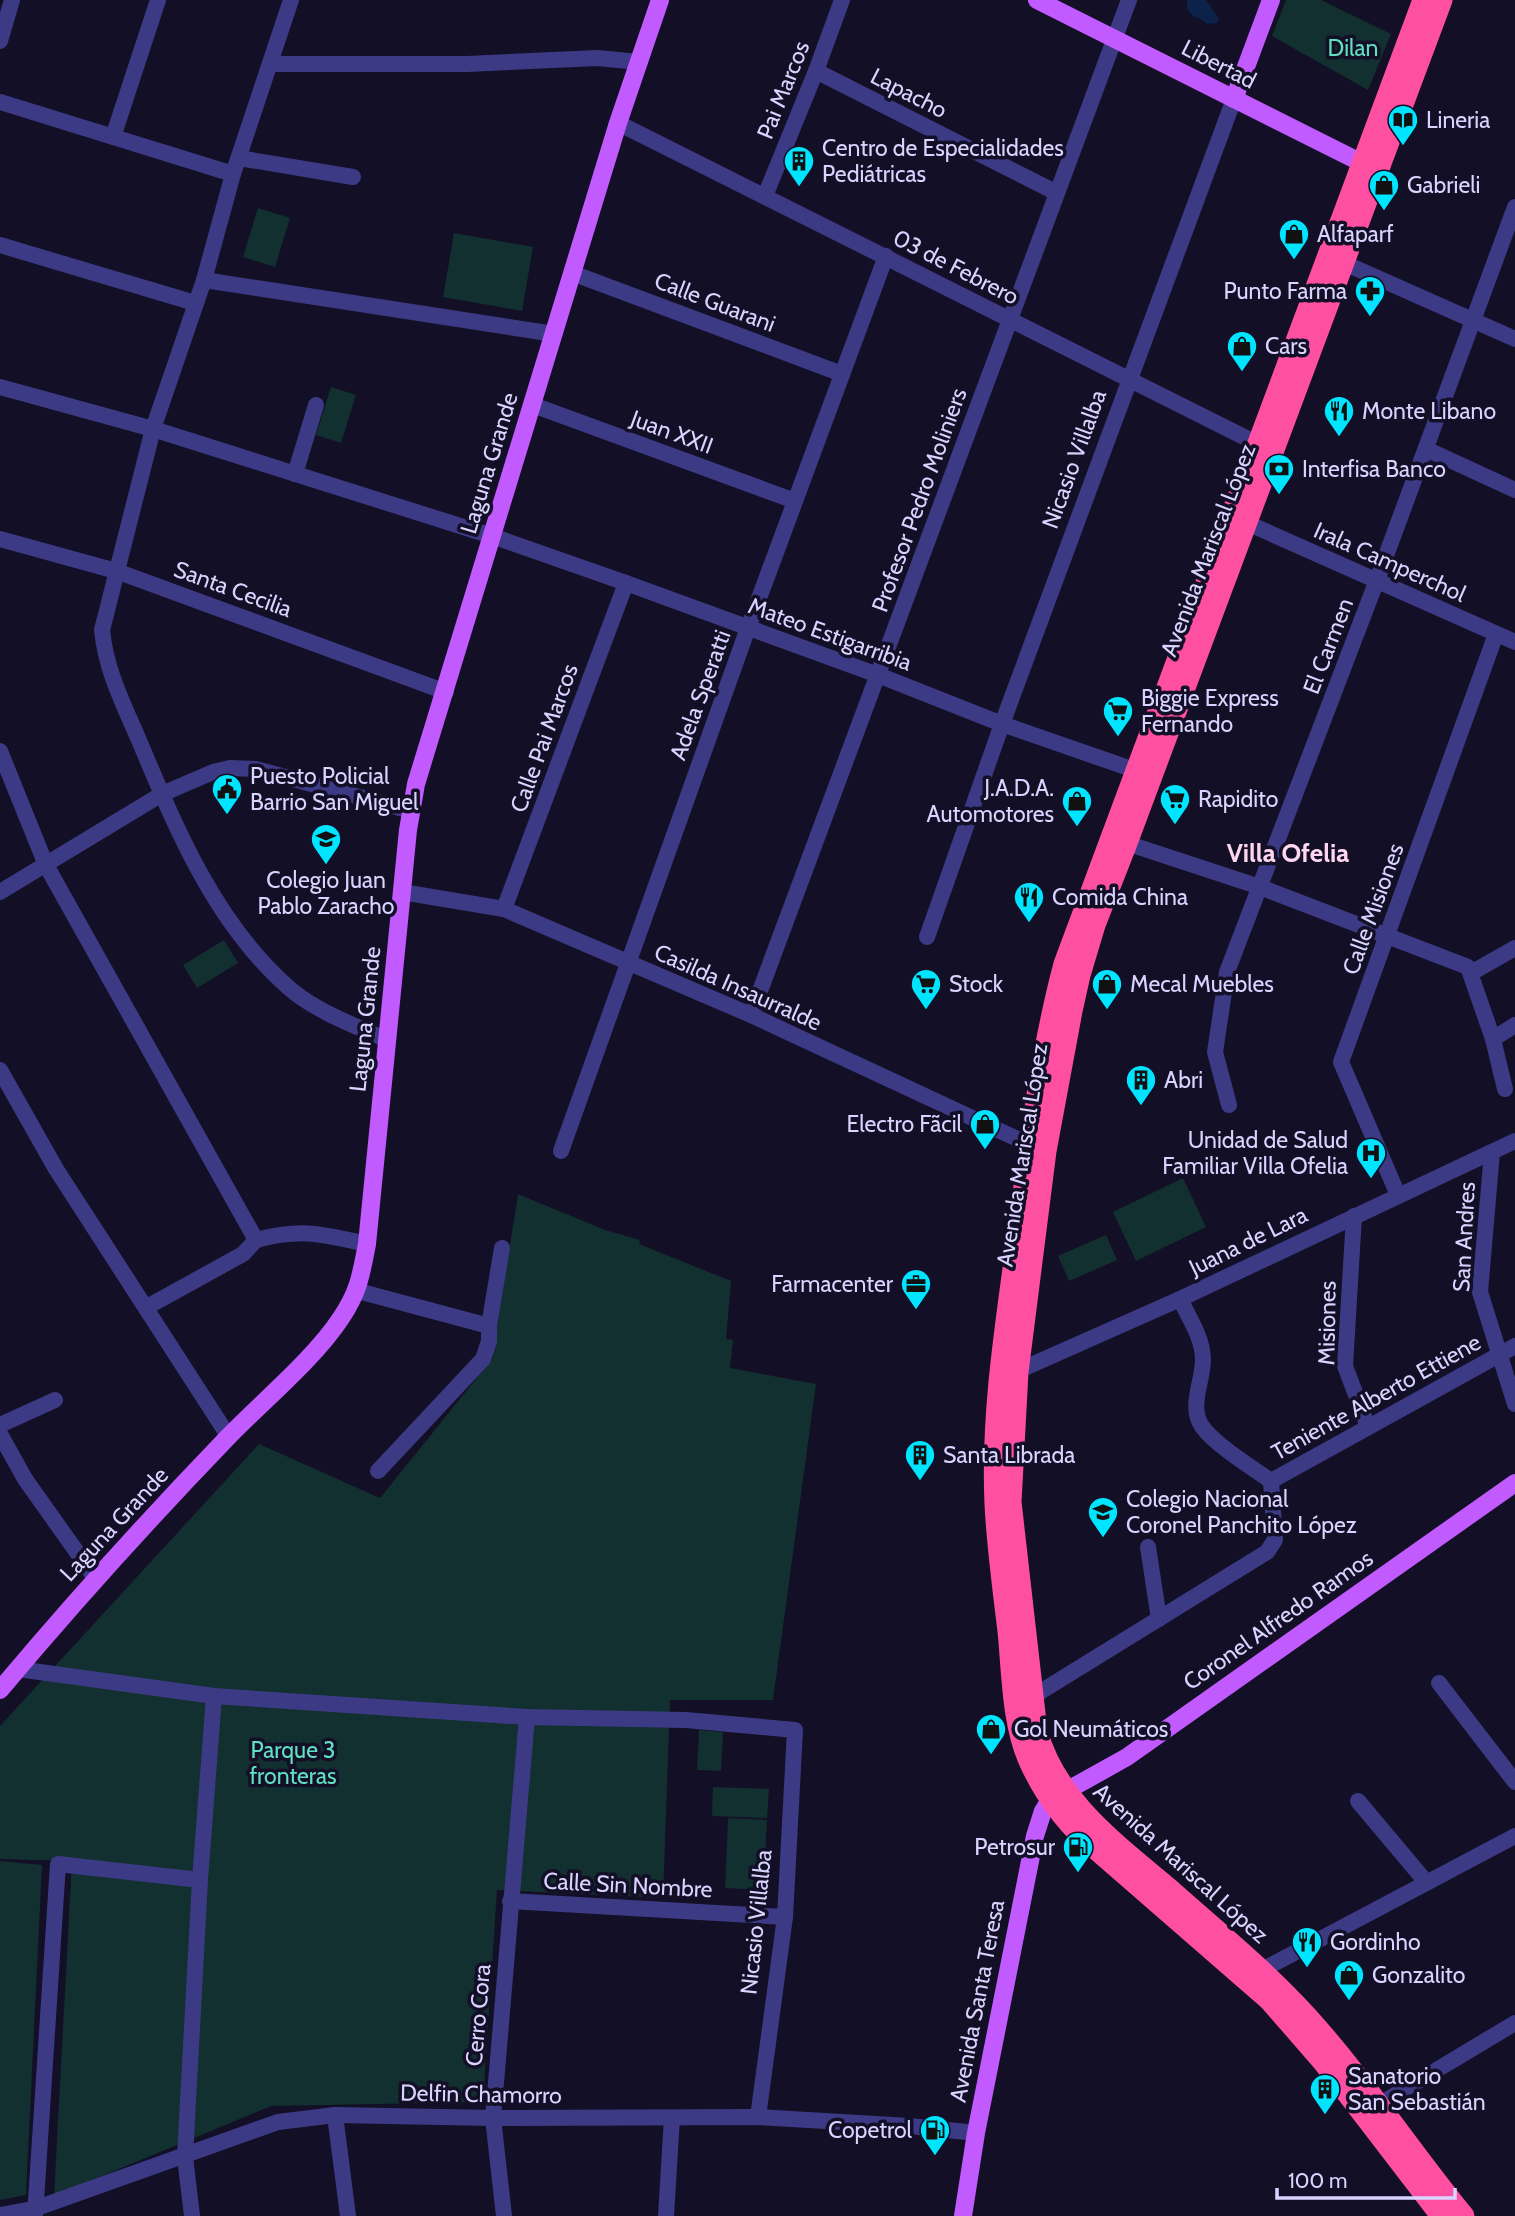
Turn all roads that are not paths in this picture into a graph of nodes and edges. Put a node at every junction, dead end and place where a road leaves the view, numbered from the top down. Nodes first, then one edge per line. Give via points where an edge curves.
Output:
1 (12, 0) edge
2 (158, 0) edge
3 (291, 0) edge
4 (660, 0) edge
5 (842, 0) edge
6 (1037, 0) edge
7 (1129, 0) edge
8 (1271, 0) edge
9 (1423, 0) edge
10 (1442, 0) edge
11 (1115, 39) junction
12 (0, 41) edge
13 (639, 62) junction
14 (270, 64) junction
15 (816, 72) junction
16 (1234, 99) junction
17 (0, 102) edge
18 (618, 123) junction
19 (113, 136) junction
20 (239, 158) junction
21 (1371, 167) junction
22 (233, 174) junction
23 (353, 177) dead end
24 (1057, 193) junction
25 (765, 196) junction
26 (1515, 207) edge
27 (0, 245) edge
28 (887, 256) junction
29 (1344, 262) junction
30 (572, 273) junction
31 (204, 281) junction
32 (195, 303) junction
33 (1472, 319) junction
34 (1010, 320) junction
35 (554, 334) junction
36 (1515, 339) edge
37 (842, 374) junction
38 (1130, 381) junction
39 (0, 387) edge
40 (316, 405) dead end
41 (533, 405) junction
42 (153, 429) junction
43 (1265, 448) junction
44 (1426, 449) junction
45 (295, 474) junction
46 (1515, 490) edge
47 (795, 502) junction
48 (1247, 523) junction
49 (492, 537) junction
50 (0, 539) edge
51 (116, 571) junction
52 (1377, 580) junction
53 (626, 583) junction
54 (748, 628) junction
55 (1496, 634) junction
56 (1515, 642) edge
57 (878, 675) junction
58 (446, 692) junction
59 (1002, 724) junction
60 (0, 751) edge
61 (1143, 773) junction
62 (162, 794) junction
63 (411, 810) junction
64 (1119, 840) junction
65 (46, 865) junction
66 (1260, 887) junction
67 (0, 892) edge
68 (401, 892) junction
69 (504, 909) junction
70 (1387, 936) junction
71 (927, 937) dead end
72 (1515, 948) edge
73 (629, 963) junction
74 (1471, 973) junction
75 (751, 1015) junction
76 (1515, 1025) edge
77 (1493, 1039) junction
78 (387, 1040) junction
79 (0, 1070) edge
80 (1505, 1090) dead end
81 (1229, 1105) dead end
82 (1515, 1141) edge
83 (1038, 1148) junction
84 (561, 1150) dead end
85 (1492, 1152) junction
86 (1398, 1195) junction
87 (1354, 1216) junction
88 (256, 1240) junction
89 (367, 1244) junction
90 (502, 1248) dead end
91 (358, 1291) junction
92 (1180, 1299) junction
93 (147, 1307) junction
94 (489, 1326) junction
95 (1508, 1350) edge
96 (1008, 1375) junction
97 (55, 1400) dead end
98 (1515, 1404) edge
99 (0, 1425) edge
100 (1368, 1427) junction
101 (0, 1434) edge
102 (229, 1437) junction
103 (378, 1471) dead end
104 (1271, 1481) junction
105 (1515, 1483) edge
106 (1148, 1547) dead end
107 (96, 1579) junction
108 (1159, 1619) junction
109 (18, 1669) junction
110 (1439, 1683) dead end
111 (0, 1690) edge
112 (214, 1696) junction
113 (1032, 1697) junction
114 (527, 1717) junction
115 (1515, 1782) edge
116 (1058, 1795) junction
117 (1358, 1801) dead end
118 (1515, 1836) edge
119 (200, 1880) junction
120 (1426, 1882) junction
121 (510, 1900) junction
122 (785, 1916) junction
123 (1262, 1970) junction
124 (1515, 2023) edge
125 (1371, 2110) junction
126 (335, 2115) junction
127 (758, 2117) junction
128 (493, 2118) junction
129 (672, 2118) junction
130 (976, 2133) junction
131 (185, 2157) junction
132 (35, 2213) edge
133 (0, 2215) edge
134 (192, 2216) edge
135 (348, 2216) edge
136 (504, 2216) edge
137 (666, 2216) edge
138 (962, 2216) edge
139 (1441, 2216) edge
140 (1464, 2216) edge

1 - 12 street
2 - 19 street
3 - 14 street
4 - 13 main road, Laguna Grande
5 - 15 street, Pai Marcos
6 - 11 main road, Libertad
7 - 11 street, Profesor Pedro Moliniers
8 - 16 main road, Nicasio Villalba
9 - 21 highway, Avenida Mariscal López
10 - 21 highway, Avenida Mariscal López
11 - 16 main road, Libertad
11 - 24 street, Profesor Pedro Moliniers
13 - 14 street via 597,58 467,64
13 - 18 main road, Laguna Grande
14 - 20 street
15 - 24 street, Lapacho
15 - 25 street, Pai Marcos
16 - 21 main road, Libertad
16 - 38 street, Nicasio Villalba
17 - 19 street
18 - 25 street, 03 de Febrero
18 - 30 main road, Laguna Grande
19 - 22 street
20 - 22 street
20 - 23 street
21 - 29 highway, Avenida Mariscal López
21 - 43 highway, Avenida Mariscal López
22 - 31 street
24 - 34 street, Profesor Pedro Moliniers
25 - 28 street, 03 de Febrero
26 - 33 street, El Carmen
27 - 32 street
28 - 34 street, 03 de Febrero
28 - 37 street, Adela Speratti
29 - 33 street
29 - 43 highway, Avenida Mariscal López
30 - 35 main road, Laguna Grande
30 - 37 street, Calle Guarani
31 - 32 street
31 - 35 street
32 - 42 street
33 - 36 street
33 - 44 street, El Carmen
34 - 38 street, 03 de Febrero
34 - 57 street, Profesor Pedro Moliniers
35 - 41 main road, Laguna Grande
37 - 47 street, Adela Speratti
38 - 43 street, 03 de Febrero
38 - 59 street, Nicasio Villalba
39 - 42 street, Mateo Estigarribia
40 - 45 street
41 - 47 street, Juan XXII
41 - 49 main road, Laguna Grande
42 - 45 street, Mateo Estigarribia
42 - 51 street
43 - 48 highway, Avenida Mariscal López
43 - 61 highway, Avenida Mariscal López
44 - 46 street
44 - 52 street, El Carmen
45 - 49 street, Mateo Estigarribia
47 - 54 street, Adela Speratti
48 - 52 street, Irala Camperchol
48 - 61 highway, Avenida Mariscal López
49 - 53 street, Mateo Estigarribia
49 - 58 main road, Laguna Grande
50 - 51 street, Santa Cecilia
51 - 58 street, Santa Cecilia
51 - 62 street via 102,630 105,657
52 - 55 street, Irala Camperchol
52 - 66 street, El Carmen
53 - 54 street, Mateo Estigarribia
53 - 69 street, Calle Pai Marcos
54 - 57 street, Mateo Estigarribia
54 - 73 street, Adela Speratti
55 - 56 street, Irala Camperchol
55 - 70 street, Calle Misiones
57 - 59 street, Mateo Estigarribia
57 - 75 street, Profesor Pedro Moliniers
58 - 63 main road, Laguna Grande
59 - 61 street, Mateo Estigarribia
59 - 71 street, Nicasio Villalba
60 - 65 street
61 - 64 highway, Avenida Mariscal López
62 - 63 street via 213,772 256,769
62 - 65 street
62 - 78 street via 217,904 258,959 291,990
63 - 68 main road, Laguna Grande
64 - 66 street
64 - 83 highway, Avenida Mariscal López via 1064,964 1053,1007 1051,1073
65 - 67 street
65 - 88 street
66 - 70 street
66 - 81 street, El Carmen via 1227,972 1215,1052
68 - 69 street, Casilda Insaurralde
68 - 78 main road, Laguna Grande
69 - 73 street, Casilda Insaurralde
70 - 74 street via 1468,967
70 - 86 street, Calle Misiones via 1341,1062
72 - 74 street
73 - 75 street, Casilda Insaurralde
73 - 84 street, Adela Speratti
74 - 77 street
75 - 83 street, Casilda Insaurralde
76 - 77 street
77 - 80 street
78 - 89 main road, Laguna Grande
79 - 93 street via 56,1169
82 - 85 street, Juana de Lara
83 - 96 highway, Avenida Mariscal López
85 - 86 street, Juana de Lara
85 - 95 street, San Andres via 1480,1293
86 - 87 street, Juana de Lara
87 - 92 street, Juana de Lara
87 - 100 street, Misiones via 1345,1366
88 - 89 street via 306,1232
88 - 93 street via 243,1254
89 - 91 main road, Laguna Grande
90 - 94 street
91 - 94 street
91 - 102 main road, Laguna Grande via 341,1320
92 - 96 street, Juana de Lara
92 - 104 street via 1203,1359 1196,1408 1199,1423 1209,1436
93 - 102 street
94 - 103 street via 483,1359
95 - 98 street, San Andres
95 - 100 street, Teniente Alberto Ettiene
96 - 113 highway, Avenida Mariscal López via 1011,1502
96 - 116 highway, Avenida Mariscal López via 995,1430 995,1505 1014,1691 1029,1761
97 - 99 street
100 - 104 street, Teniente Alberto Ettiene
101 - 107 street
102 - 107 main road, Laguna Grande
104 - 108 street, Teniente Alberto Ettiene via 1273,1546
105 - 116 main road, Coronel Alfredo Ramos via 1127,1757
106 - 108 street
107 - 109 main road, Laguna Grande
108 - 113 street, Teniente Alberto Ettiene
109 - 111 main road, Laguna Grande
109 - 112 street
110 - 115 street
112 - 114 street
112 - 119 street
113 - 116 highway, Avenida Mariscal López via 1037,1731
114 - 121 street, Cerro Cora
114 - 122 street, Nicasio Villalba via 686,1720 795,1730
116 - 123 highway, Avenida Mariscal López
116 - 125 highway, Avenida Mariscal López via 1072,1827 1269,2000
116 - 130 main road, Avenida Santa Teresa via 1043,1811 1035,1836
117 - 120 street
118 - 120 street
119 - 131 street
119 - 132 street via 58,1864
120 - 123 street
121 - 122 street, Calle Sin Nombre
121 - 128 street, Cerro Cora
122 - 127 street, Nicasio Villalba
123 - 125 highway, Avenida Mariscal López via 1308,2018
124 - 125 street
125 - 139 highway, Avenida Mariscal López
125 - 140 highway, Avenida Mariscal López
126 - 128 street, Delfin Chamorro
126 - 131 street, Delfin Chamorro via 278,2122
126 - 135 street
127 - 129 street, Delfin Chamorro
127 - 130 street, Delfin Chamorro
128 - 129 street, Delfin Chamorro
128 - 136 street, Cerro Cora
129 - 137 street
130 - 138 main road, Avenida Santa Teresa
131 - 132 street, Delfin Chamorro
131 - 134 street
132 - 133 street, Delfin Chamorro

